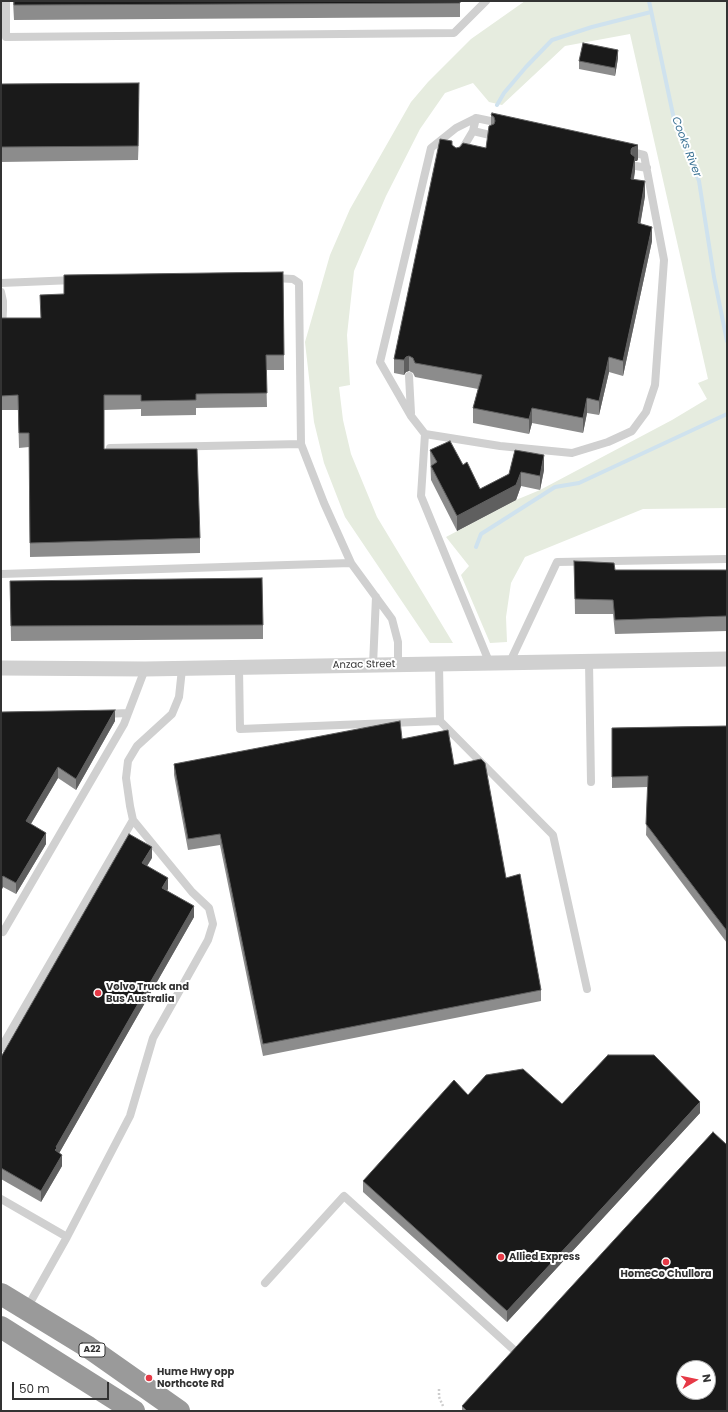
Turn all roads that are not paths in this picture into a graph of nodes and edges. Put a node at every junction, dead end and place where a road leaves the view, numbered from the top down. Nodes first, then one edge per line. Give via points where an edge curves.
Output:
1 (6, 1) edge
2 (486, 1) edge
3 (476, 118) junction
4 (506, 124) edge
5 (473, 131) junction
6 (490, 135) edge
7 (621, 150) edge
8 (457, 157) edge
9 (636, 166) edge
10 (647, 168) junction
11 (263, 278) edge
12 (86, 279) edge
13 (1, 283) edge
14 (1, 292) edge
15 (2, 328) edge
16 (409, 376) dead end
17 (411, 416) junction
18 (425, 434) junction
19 (301, 444) junction
20 (110, 448) edge
21 (727, 559) edge
22 (351, 563) junction
23 (1, 574) edge
24 (376, 597) junction
25 (727, 659) edge
26 (590, 662) junction
27 (439, 664) junction
28 (490, 664) junction
29 (509, 664) junction
30 (373, 665) junction
31 (398, 665) junction
32 (1, 668) edge
33 (239, 668) junction
34 (145, 669) junction
35 (182, 669) junction
36 (128, 713) junction
37 (97, 714) edge
38 (440, 721) junction
39 (591, 782) dead end
40 (133, 820) junction
41 (1, 931) edge
42 (587, 989) dead end
43 (1, 1048) edge
44 (1, 1199) edge
45 (67, 1237) junction
46 (265, 1283) dead end
47 (1, 1294) edge
48 (27, 1309) junction
49 (1, 1327) edge
50 (514, 1350) edge
51 (134, 1411) edge
52 (180, 1411) edge

1 - 2 lane via 6,37 14,37 454,33
3 - 4 lane
3 - 5 lane
3 - 17 lane via 456,128 431,148 380,362
5 - 6 lane
5 - 8 lane
7 - 10 lane via 644,154
9 - 10 lane
10 - 18 lane via 664,260 655,385 646,412 632,431 608,442 572,453 500,446
11 - 19 lane via 293,279 299,283
12 - 13 lane
14 - 15 lane
16 - 17 lane
17 - 18 lane
18 - 28 lane via 421,496
19 - 20 lane
19 - 22 lane
21 - 29 lane via 557,562
22 - 23 lane
22 - 24 lane
24 - 30 lane
24 - 31 lane via 392,619 398,642
25 - 26 street, Anzac Street
26 - 29 street, Anzac Street
26 - 39 lane
27 - 28 street, Anzac Street
27 - 31 street, Anzac Street
27 - 38 lane
28 - 29 street, Anzac Street
30 - 31 street, Anzac Street
30 - 33 street, Anzac Street
32 - 34 street, Anzac Street
33 - 35 street, Anzac Street
33 - 38 lane via 240,729
34 - 35 street, Anzac Street
34 - 36 lane
35 - 40 lane via 179,697 172,714 137,746 128,761 126,778
36 - 37 lane
36 - 41 lane via 3,932
38 - 42 lane via 553,834
40 - 43 lane
40 - 45 lane via 192,892 209,908 213,924 208,940 153,1038 130,1116
44 - 45 lane
45 - 48 lane
46 - 50 lane via 344,1196
47 - 48 highway, A22
48 - 52 highway, A22 via 88,1347
49 - 51 highway

